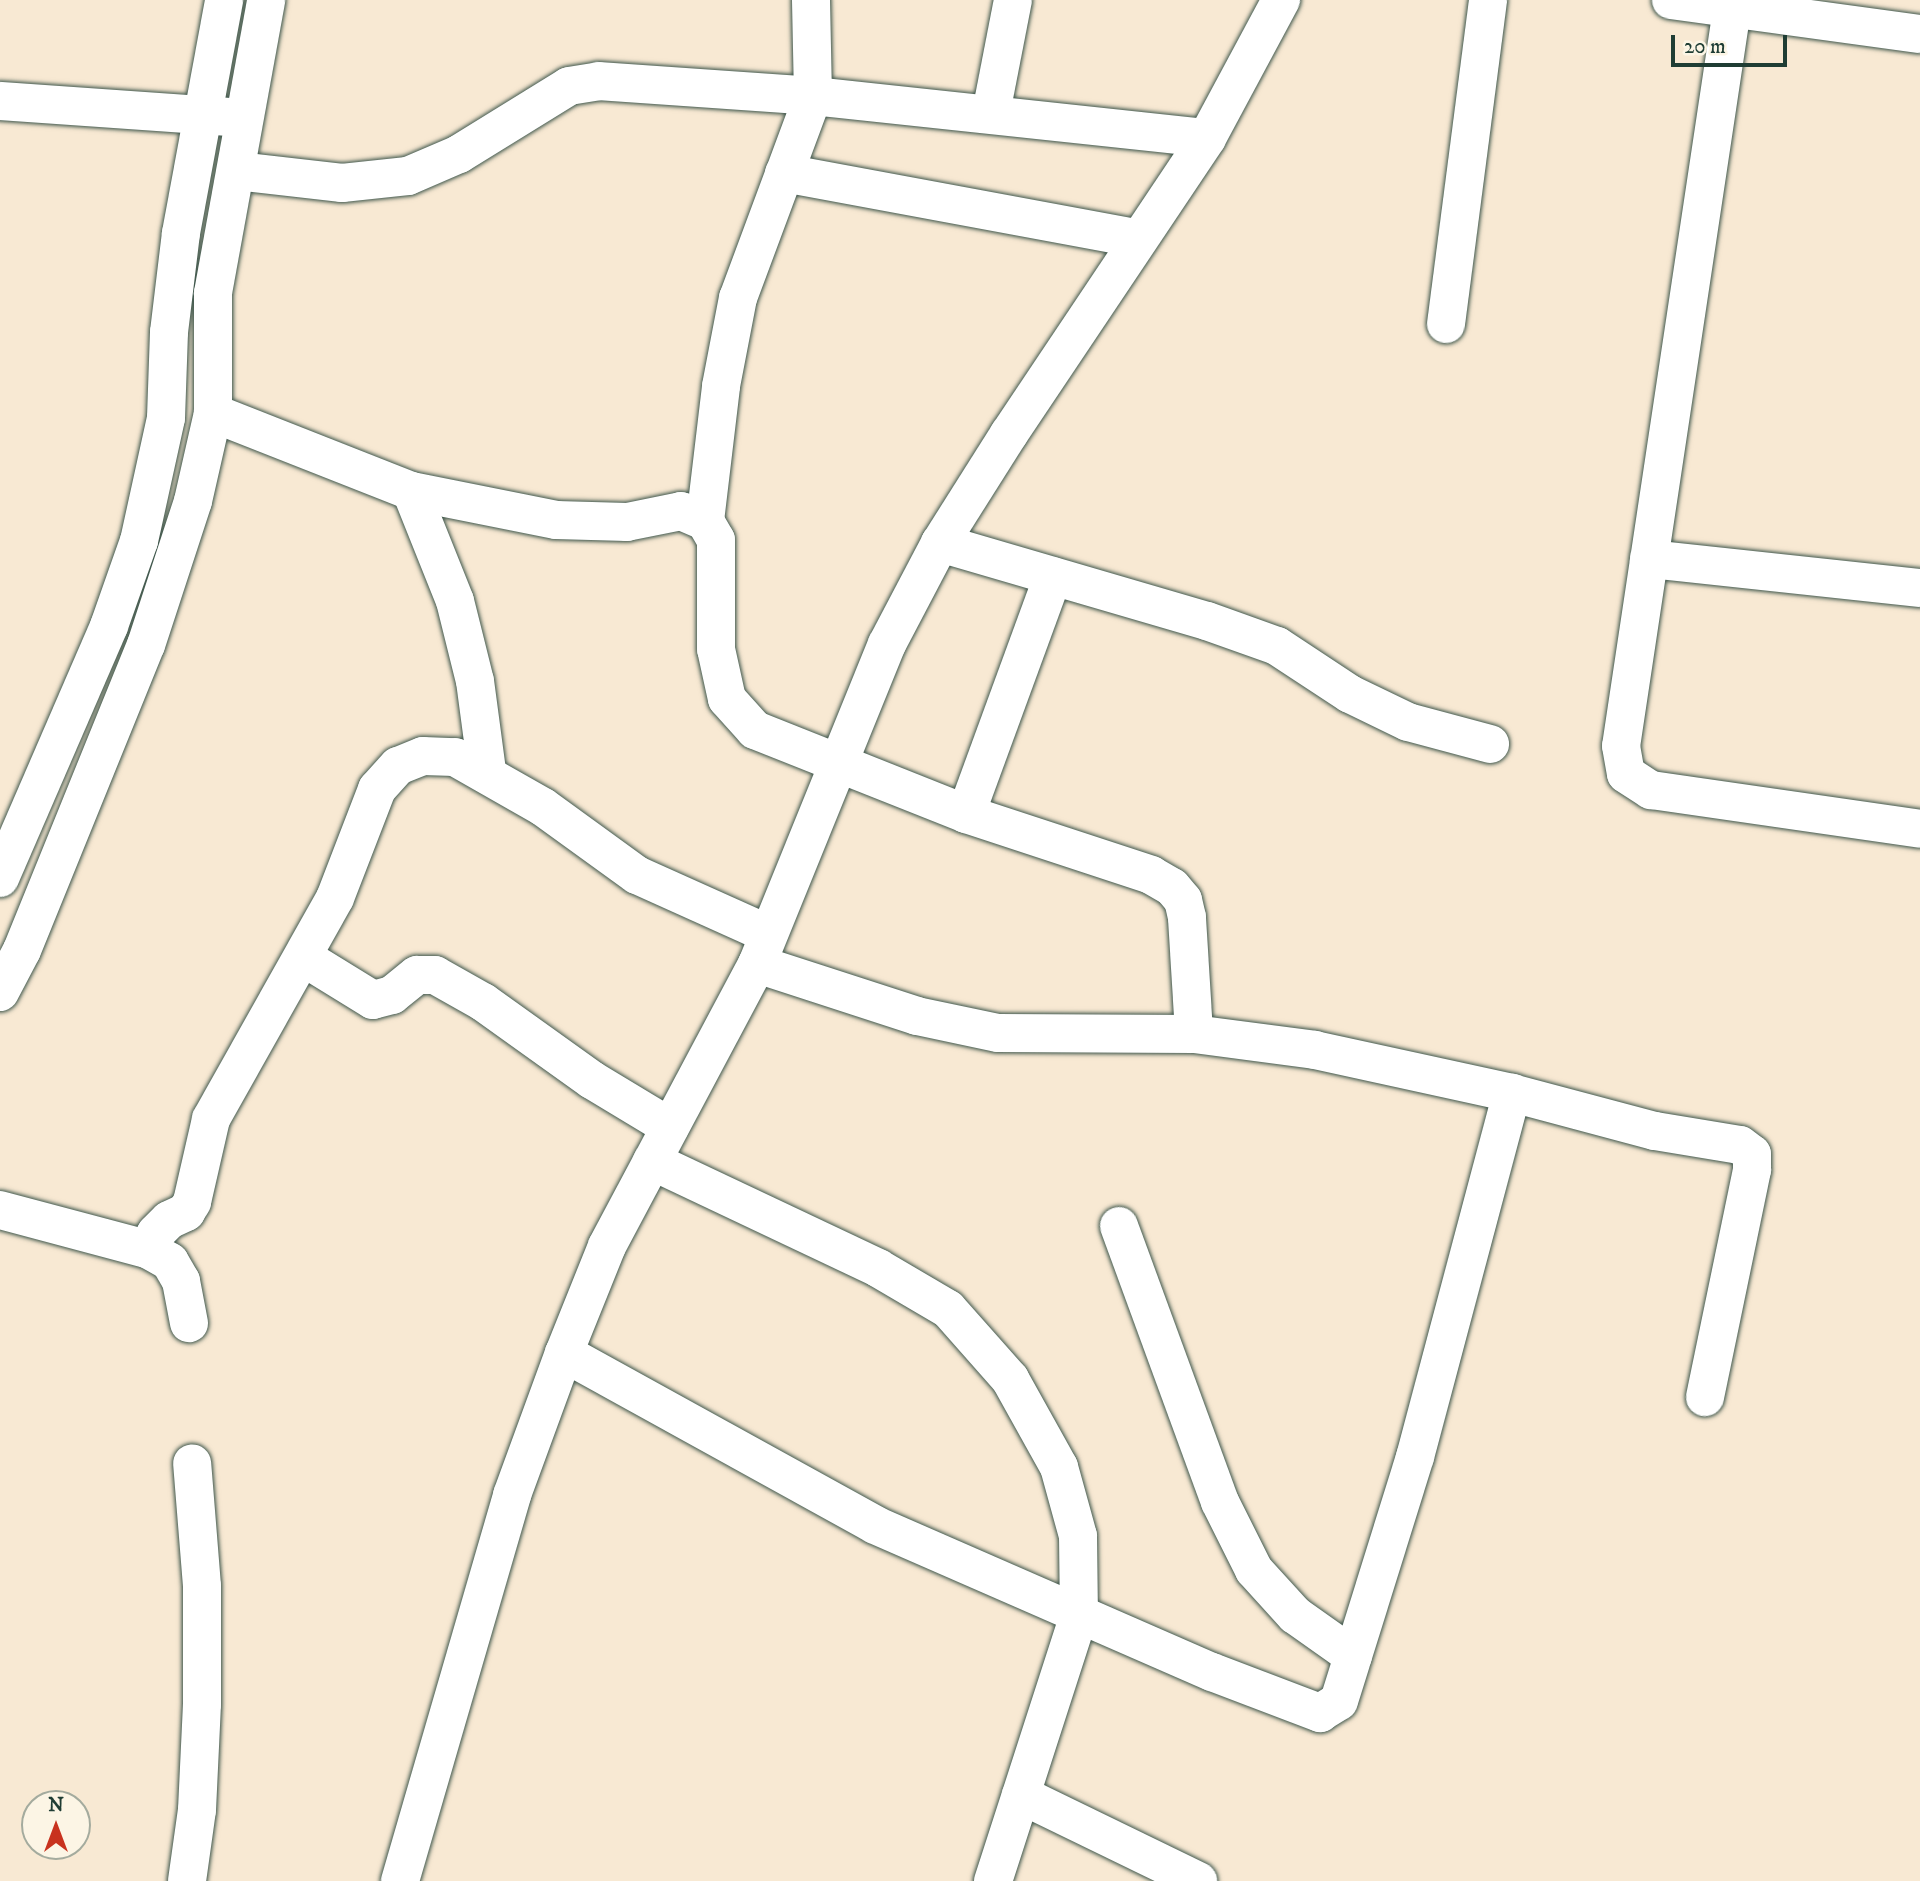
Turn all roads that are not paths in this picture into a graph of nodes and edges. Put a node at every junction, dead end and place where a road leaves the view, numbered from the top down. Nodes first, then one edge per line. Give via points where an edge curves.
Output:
1 (224, 0) edge
2 (267, 0) edge
3 (811, 0) edge
4 (1013, 0) edge
5 (1281, 0) edge
6 (1488, 0) edge
7 (1671, 0) edge
8 (1732, 9) junction
9 (1920, 34) edge
10 (813, 96) junction
11 (0, 101) edge
12 (990, 113) junction
13 (226, 117) junction
14 (1208, 138) junction
15 (237, 171) junction
16 (784, 173) junction
17 (1139, 239) junction
18 (1446, 324) dead end
19 (214, 413) junction
20 (411, 491) junction
21 (705, 521) junction
22 (940, 543) junction
23 (1649, 559) junction
24 (1053, 576) junction
25 (1920, 587) edge
26 (1490, 744) dead end
27 (835, 764) junction
28 (487, 771) junction
29 (966, 814) junction
30 (1920, 829) edge
31 (0, 878) edge
32 (762, 949) junction
33 (303, 957) junction
34 (0, 992) edge
35 (1194, 1034) junction
36 (1512, 1093) junction
37 (670, 1128) junction
38 (652, 1161) junction
39 (0, 1210) edge
40 (1119, 1226) dead end
41 (147, 1249) junction
42 (189, 1322) dead end
43 (564, 1353) junction
44 (1705, 1397) dead end
45 (192, 1463) dead end
46 (1079, 1615) junction
47 (1353, 1656) junction
48 (1021, 1796) junction
49 (187, 1881) edge
50 (400, 1881) edge
51 (993, 1881) edge
52 (1198, 1881) edge

1 - 13 street
2 - 13 street
3 - 10 street
4 - 12 street
5 - 14 street
6 - 18 street
7 - 8 street
8 - 9 street
8 - 23 street
10 - 12 street
10 - 15 street via 599,81 569,86 459,154 408,176 342,183
10 - 16 street
11 - 13 street
12 - 14 street
13 - 15 street
13 - 31 street via 181,233 169,332 166,418 139,541 109,626
14 - 17 street
15 - 19 street via 214,293
16 - 17 street
16 - 21 street via 738,298 720,386
17 - 22 street
19 - 20 street
19 - 34 street via 193,501 146,645 22,950
20 - 21 street via 556,520 626,522 681,511
20 - 28 street via 455,601 475,681
21 - 27 street via 716,540 716,649 727,699 755,730
22 - 24 street
22 - 27 street via 887,644
23 - 25 street
23 - 30 street via 1621,746 1626,775 1651,790
24 - 26 street via 1277,646 1350,694 1408,722
24 - 29 street
27 - 29 street
27 - 32 street
28 - 32 street via 637,875
28 - 33 street via 455,757 423,756 398,765 377,789 335,898
29 - 35 street via 1151,875 1172,887 1183,900 1187,918
32 - 35 street via 917,1016 998,1033
32 - 37 street
33 - 37 street via 373,1000 392,995 417,975 435,975 483,1002 592,1080
33 - 41 street via 211,1119 192,1202 186,1212 156,1233
35 - 36 street via 1315,1050
36 - 44 street via 1655,1131 1740,1145 1752,1154
36 - 47 street via 1415,1457
37 - 38 street
38 - 43 street via 607,1246
38 - 46 street via 878,1268 948,1309 1010,1379 1059,1467 1078,1536
39 - 41 street
40 - 47 street via 1220,1502 1254,1570 1295,1615
41 - 42 street via 170,1262 181,1282
43 - 46 street via 875,1525
43 - 50 street via 512,1495
45 - 49 street via 202,1586 202,1704 197,1810
46 - 47 street via 1306,1711 1320,1713 1339,1701
46 - 48 street
48 - 51 street
48 - 52 street

